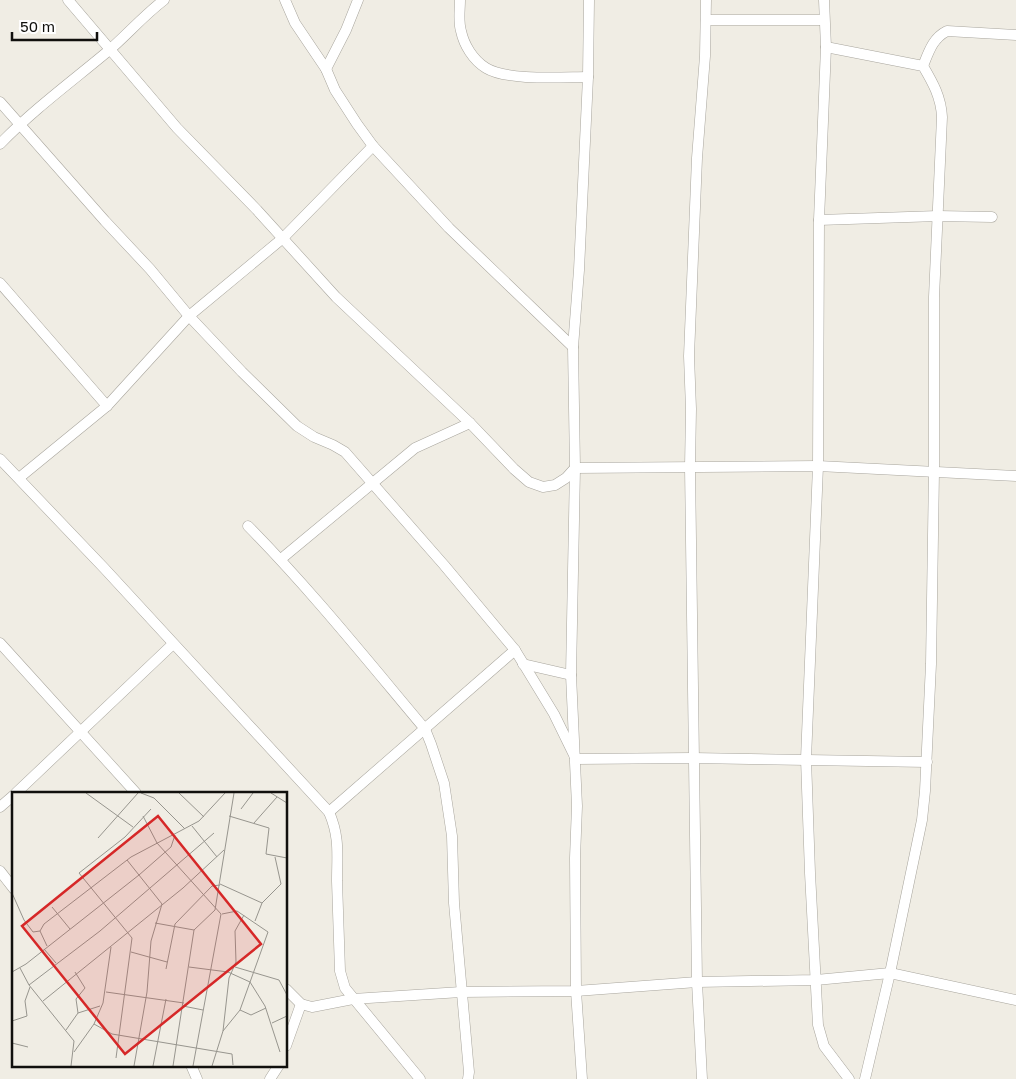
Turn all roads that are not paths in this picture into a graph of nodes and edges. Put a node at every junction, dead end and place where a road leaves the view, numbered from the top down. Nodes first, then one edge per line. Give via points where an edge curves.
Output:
1 (68, 0) edge
2 (164, 0) edge
3 (285, 0) edge
4 (358, 0) edge
5 (460, 0) edge
6 (589, 0) edge
7 (706, 0) edge
8 (824, 0) edge
9 (706, 20) junction
10 (824, 20) junction
11 (1016, 35) edge
12 (826, 47) junction
13 (110, 50) junction
14 (923, 66) junction
15 (326, 69) junction
16 (588, 78) junction
17 (0, 102) edge
18 (20, 124) junction
19 (0, 144) edge
20 (373, 146) junction
21 (938, 216) junction
22 (992, 217) dead end
23 (819, 220) junction
24 (282, 238) junction
25 (0, 283) edge
26 (189, 316) junction
27 (573, 347) junction
28 (107, 406) junction
29 (470, 423) junction
30 (0, 459) edge
31 (818, 466) junction
32 (690, 467) junction
33 (575, 468) junction
34 (4, 470) edge
35 (934, 472) junction
36 (1016, 476) edge
37 (19, 478) junction
38 (372, 484) junction
39 (248, 526) dead end
40 (281, 560) junction
41 (0, 643) edge
42 (173, 644) junction
43 (515, 650) junction
44 (523, 664) junction
45 (571, 675) junction
46 (425, 729) junction
47 (81, 731) junction
48 (693, 758) junction
49 (576, 759) junction
50 (806, 759) junction
51 (927, 762) junction
52 (17, 792) edge
53 (135, 792) edge
54 (12, 796) edge
55 (0, 806) edge
56 (329, 812) junction
57 (0, 871) edge
58 (12, 886) edge
59 (890, 973) junction
60 (816, 980) junction
61 (697, 982) junction
62 (288, 991) edge
63 (576, 991) junction
64 (461, 992) junction
65 (353, 999) junction
66 (1016, 1000) edge
67 (301, 1004) junction
68 (288, 1040) edge
69 (191, 1066) edge
70 (278, 1066) edge
71 (197, 1079) edge
72 (270, 1079) edge
73 (420, 1079) edge
74 (468, 1079) edge
75 (582, 1079) edge
76 (702, 1079) edge
77 (850, 1079) edge
78 (866, 1079) edge

1 - 13 street
2 - 13 street via 148,11
3 - 15 street via 295,23
4 - 15 street
5 - 16 street via 463,38 475,60 487,69 504,74
6 - 16 street
7 - 9 street
8 - 10 street
9 - 10 street
9 - 32 street via 689,356
10 - 12 street
11 - 14 street via 947,31 938,36 931,46
12 - 14 street
12 - 23 street
13 - 18 street
13 - 24 street via 177,128
14 - 21 street via 941,102
15 - 20 street via 335,90
16 - 27 street
17 - 18 street
18 - 19 street
18 - 26 street
20 - 24 street
20 - 27 street via 450,228
21 - 22 street
21 - 23 street
21 - 35 street via 934,298
23 - 31 street
24 - 26 street
24 - 29 street via 336,297
25 - 28 street
26 - 28 street
26 - 38 street via 297,426 345,452
27 - 33 street
28 - 37 street
29 - 33 street via 529,482 543,487 555,485
29 - 38 street via 416,448
30 - 34 street
31 - 32 street
31 - 35 street
31 - 50 street
32 - 33 street
32 - 48 street
33 - 45 street
34 - 37 street
35 - 36 street
35 - 51 street
37 - 42 street
38 - 40 street
38 - 43 street
39 - 40 street
40 - 46 street
41 - 47 street
42 - 47 street
42 - 56 street
43 - 44 street
43 - 46 street
44 - 45 street
44 - 49 street via 554,714
45 - 49 street
46 - 56 street
46 - 64 street via 444,783 452,836
47 - 52 street
47 - 53 street
48 - 49 street
48 - 50 street
48 - 61 street
49 - 63 street
50 - 51 street
50 - 60 street
51 - 59 street via 922,820
54 - 55 street
56 - 65 street via 336,828 338,849 340,971 345,988
57 - 58 street
59 - 60 street
59 - 66 street
59 - 78 street
60 - 61 street
60 - 77 street via 818,1025 824,1046
61 - 63 street
61 - 76 street
62 - 67 street
63 - 64 street
63 - 75 street
64 - 65 street
64 - 74 street
65 - 67 street via 312,1007
65 - 73 street
67 - 68 street
69 - 71 street
70 - 72 street

